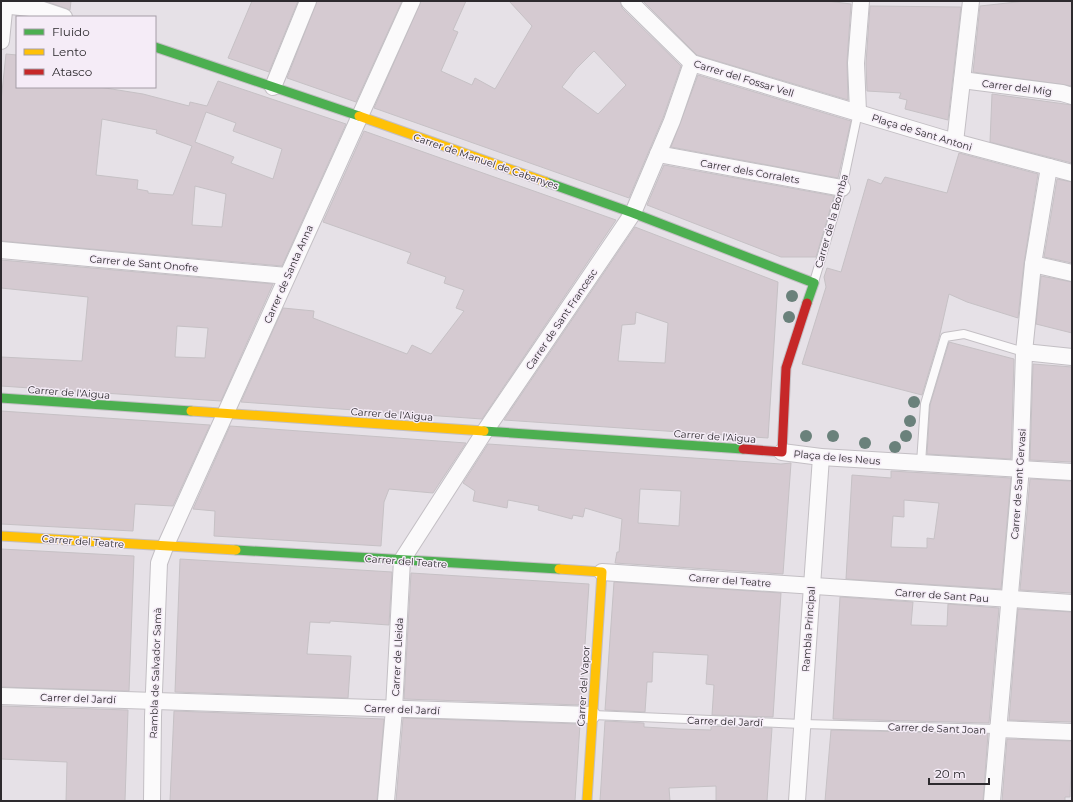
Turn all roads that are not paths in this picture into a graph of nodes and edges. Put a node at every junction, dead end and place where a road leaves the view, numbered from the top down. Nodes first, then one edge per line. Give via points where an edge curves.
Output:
1 (308, 1) edge
2 (412, 1) edge
3 (629, 1) edge
4 (861, 1) edge
5 (971, 1) edge
6 (4, 4) edge
7 (61, 16) edge
8 (1, 41) edge
9 (156, 47) edge
10 (692, 62) junction
11 (962, 80) junction
12 (272, 87) junction
13 (1072, 96) edge
14 (858, 112) junction
15 (360, 116) junction
16 (955, 142) junction
17 (658, 154) junction
18 (1050, 168) junction
19 (1072, 173) edge
20 (842, 188) junction
21 (633, 213) junction
22 (1, 250) edge
23 (1033, 264) junction
24 (1072, 273) edge
25 (287, 276) junction
26 (814, 283) junction
27 (1024, 352) junction
28 (1072, 357) edge
29 (1, 398) edge
30 (226, 414) junction
31 (485, 431) junction
32 (782, 452) junction
33 (822, 457) junction
34 (921, 463) junction
35 (1020, 469) junction
36 (1072, 472) edge
37 (1, 536) edge
38 (165, 546) junction
39 (402, 560) junction
40 (602, 572) junction
41 (811, 586) junction
42 (1009, 599) junction
43 (1072, 603) edge
44 (1, 696) edge
45 (154, 701) junction
46 (394, 709) junction
47 (592, 715) junction
48 (802, 724) junction
49 (997, 729) junction
50 (1072, 732) edge
51 (152, 801) edge
52 (386, 801) edge
53 (587, 801) edge
54 (797, 801) edge
55 (992, 801) edge

1 - 12 street
2 - 15 street, Carrer de Santa Anna
3 - 10 street, Carrer del Fossar Vell
4 - 14 street via 856,63
5 - 11 street
6 - 7 street via 40,9
6 - 8 street
9 - 12 street, Carrer de Manuel de Cabanyes
10 - 14 street, Carrer del Fossar Vell
10 - 17 street, Carrer de Sant Francesc
11 - 13 street, Carrer del Mig
11 - 16 street
12 - 15 street, Carrer de Manuel de Cabanyes
14 - 16 street, Plaça de Sant Antoni
14 - 20 lane, Carrer de la Bomba
15 - 21 street, Carrer de Manuel de Cabanyes
15 - 25 street, Carrer de Santa Anna
16 - 18 street, Plaça de Sant Antoni
17 - 20 street, Carrer dels Corralets
17 - 21 street, Carrer de Sant Francesc
18 - 19 street, Plaça de Sant Antoni
18 - 23 street, Carrer de Sant Gervasi
20 - 26 lane, Carrer de la Bomba
21 - 26 street, Carrer de Manuel de Cabanyes
21 - 31 street, Carrer de Sant Francesc
22 - 25 street, Carrer de Sant Onofre
23 - 24 street
23 - 27 street, Carrer de Sant Gervasi
25 - 30 street, Carrer de Santa Anna
26 - 32 street, Plaça de les Neus via 786,368
27 - 28 street
27 - 34 lane via 964,334 944,338 925,404
27 - 35 street, Carrer de Sant Gervasi
29 - 30 street, Carrer de l'Aigua
30 - 31 street, Carrer de l'Aigua
30 - 38 street, Carrer de Santa Anna
31 - 32 street, Carrer de l'Aigua
31 - 39 street, Carrer de Sant Francesc
32 - 33 street, Plaça de les Neus
33 - 34 street, Plaça de les Neus
33 - 41 street, Rambla Principal
34 - 35 street, Plaça de les Neus
35 - 36 street, Plaça de les Neus
35 - 42 street, Carrer de Sant Gervasi
37 - 38 street, Carrer del Teatre
38 - 39 street, Carrer del Teatre
38 - 45 street, Rambla de Salvador Samà via 159,563
39 - 40 street, Carrer del Teatre
39 - 46 street, Carrer de Lleida
40 - 41 street, Carrer del Teatre
40 - 47 street, Carrer del Vapor
41 - 42 street, Carrer de Sant Pau
41 - 48 street, Rambla Principal
42 - 43 street, Carrer de Sant Pau
42 - 49 street, Carrer de Sant Gervasi
44 - 45 street, Carrer del Jardí
45 - 46 street, Carrer del Jardí
45 - 51 street, Rambla de Salvador Samà
46 - 47 street, Carrer del Jardí
46 - 52 street, Carrer de Lleida
47 - 48 lane, Carrer del Jardí
47 - 53 street, Carrer del Vapor
48 - 49 lane, Carrer de Sant Joan
48 - 54 street, Rambla Principal
49 - 50 street, Carrer de Sant Joan
49 - 55 street, Carrer de Sant Gervasi

